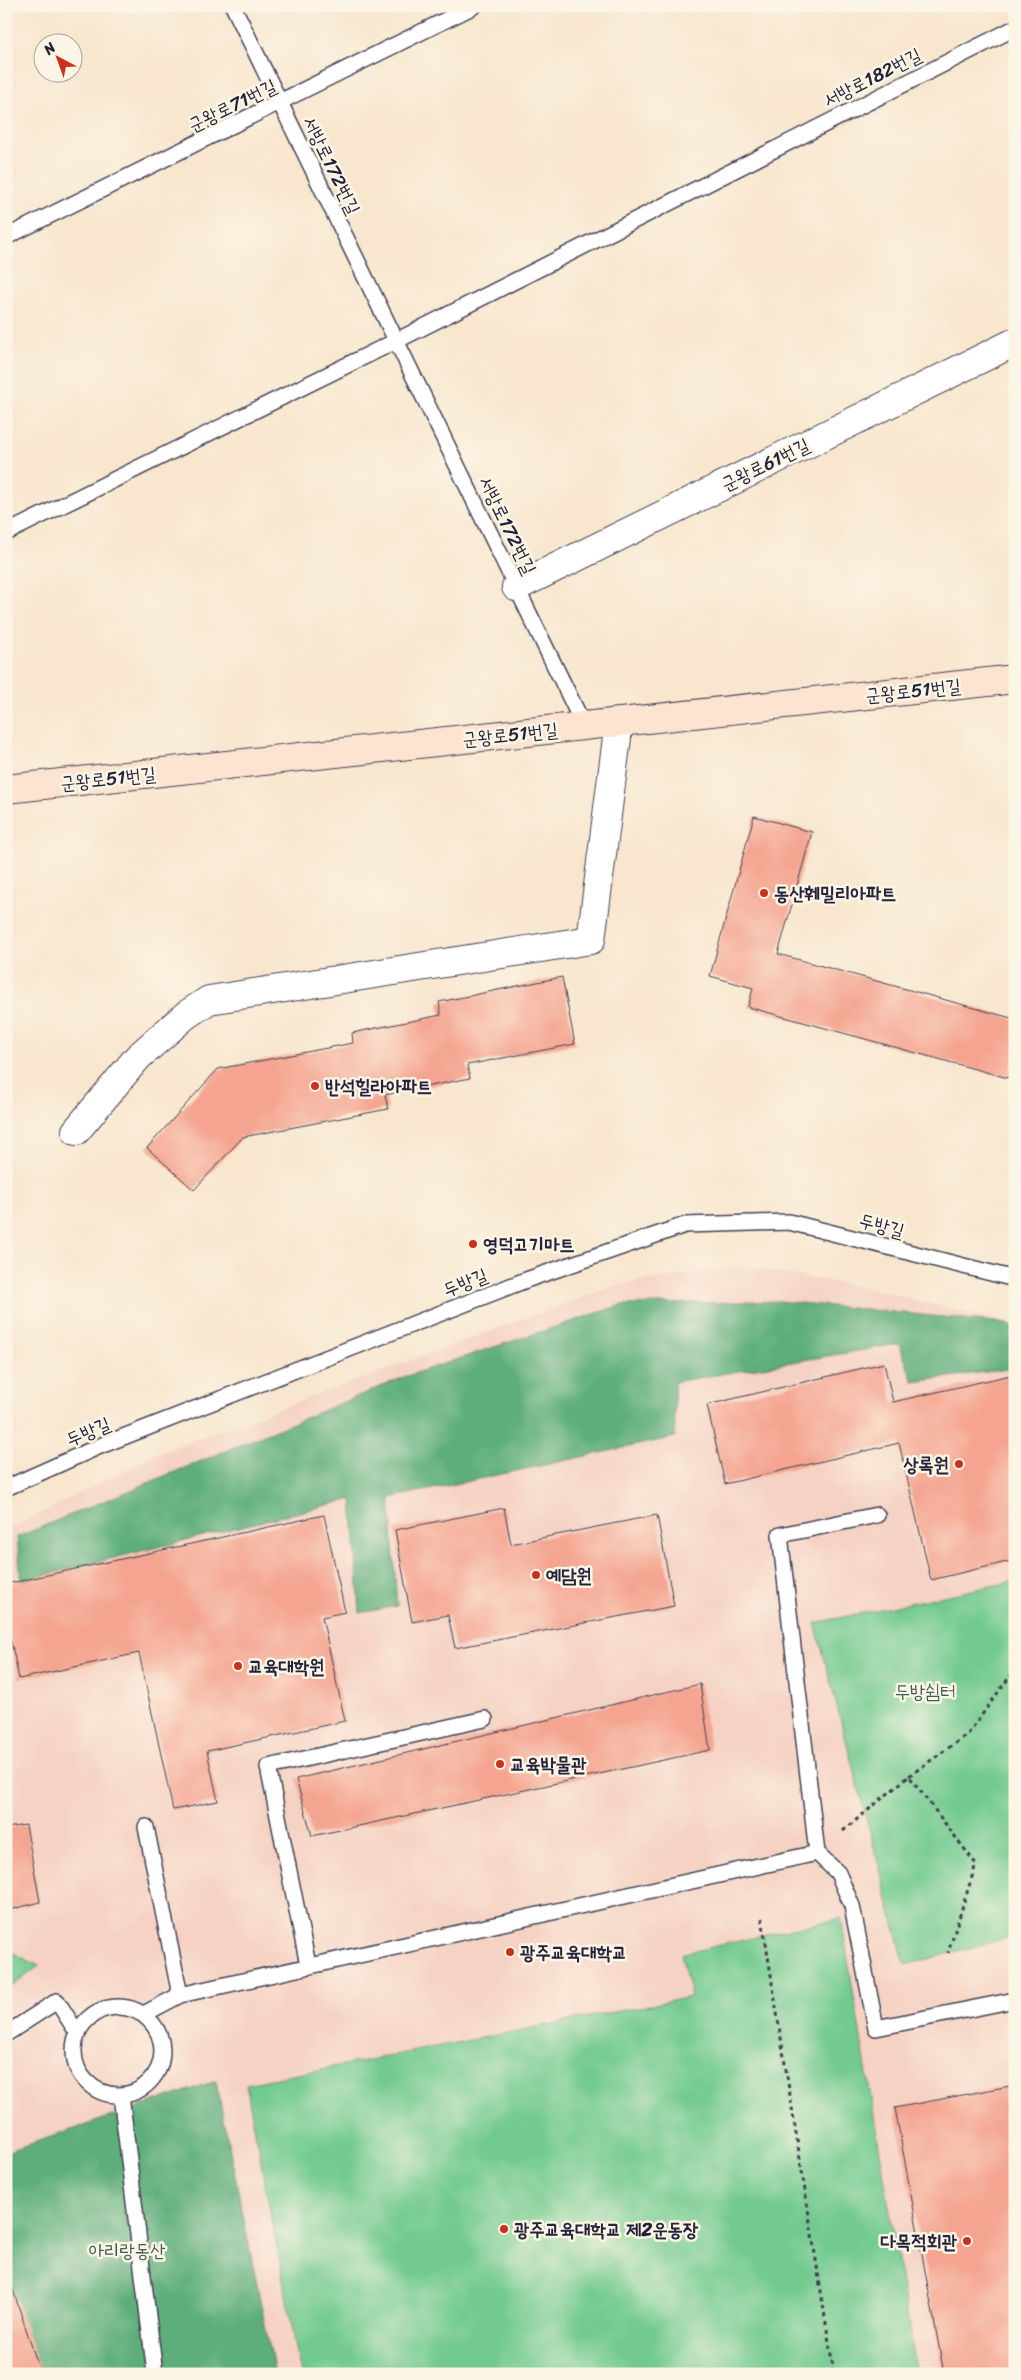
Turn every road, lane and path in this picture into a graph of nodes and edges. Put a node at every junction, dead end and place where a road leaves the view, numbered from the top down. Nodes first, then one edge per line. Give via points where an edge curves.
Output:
1 (233, 6) edge
2 (474, 6) edge
3 (1015, 28) edge
4 (280, 103) junction
5 (6, 237) edge
6 (396, 341) junction
7 (1015, 342) edge
8 (6, 533) edge
9 (516, 587) junction
10 (1015, 679) edge
11 (619, 722) junction
12 (584, 726) junction
13 (6, 790) edge
14 (76, 1131) dead end
15 (1015, 1279) edge
16 (6, 1488) edge
17 (877, 1515) dead end
18 (1015, 1674) edge
19 (485, 1718) dead end
20 (909, 1776) junction
21 (146, 1827) dead end
22 (817, 1853) junction
23 (762, 1918) dead end
24 (948, 1954) dead end
25 (308, 1965) junction
26 (180, 1995) junction
27 (1015, 2000) edge
28 (144, 2014) junction
29 (6, 2034) edge
30 (78, 2034) junction
31 (122, 2095) junction
32 (155, 2374) edge
33 (834, 2374) edge

1 - 4 lane, 서방로172번길
2 - 4 lane, 군왕로71번길
3 - 6 lane, 서방로182번길
4 - 5 lane, 군왕로71번길
4 - 6 lane, 서방로172번길
6 - 8 lane
6 - 9 lane, 서방로172번길
7 - 9 street, 군왕로61번길
9 - 12 lane, 서방로172번길
10 - 11 street, 군왕로51번길
11 - 12 street, 군왕로51번길
11 - 14 street via 591,940 209,1000 138,1057
12 - 13 street, 군왕로51번길
15 - 16 lane, 두방길 via 789,1222 685,1225 526,1280 100,1446
17 - 22 lane via 780,1535
18 - 20 path via 1010,1676 968,1734
19 - 25 lane via 268,1767
20 - 22 path
20 - 24 path via 976,1864
21 - 26 lane
22 - 25 lane
22 - 27 lane via 838,1873 852,1906 876,2028
23 - 33 path
25 - 26 lane
26 - 28 lane
28 - 30 lane via 114,2006 99,2010 86,2019
28 - 31 lane via 161,2039 158,2070 150,2082
29 - 30 lane via 57,2001
30 - 31 lane via 73,2047 74,2062 81,2077 106,2094
31 - 32 lane

